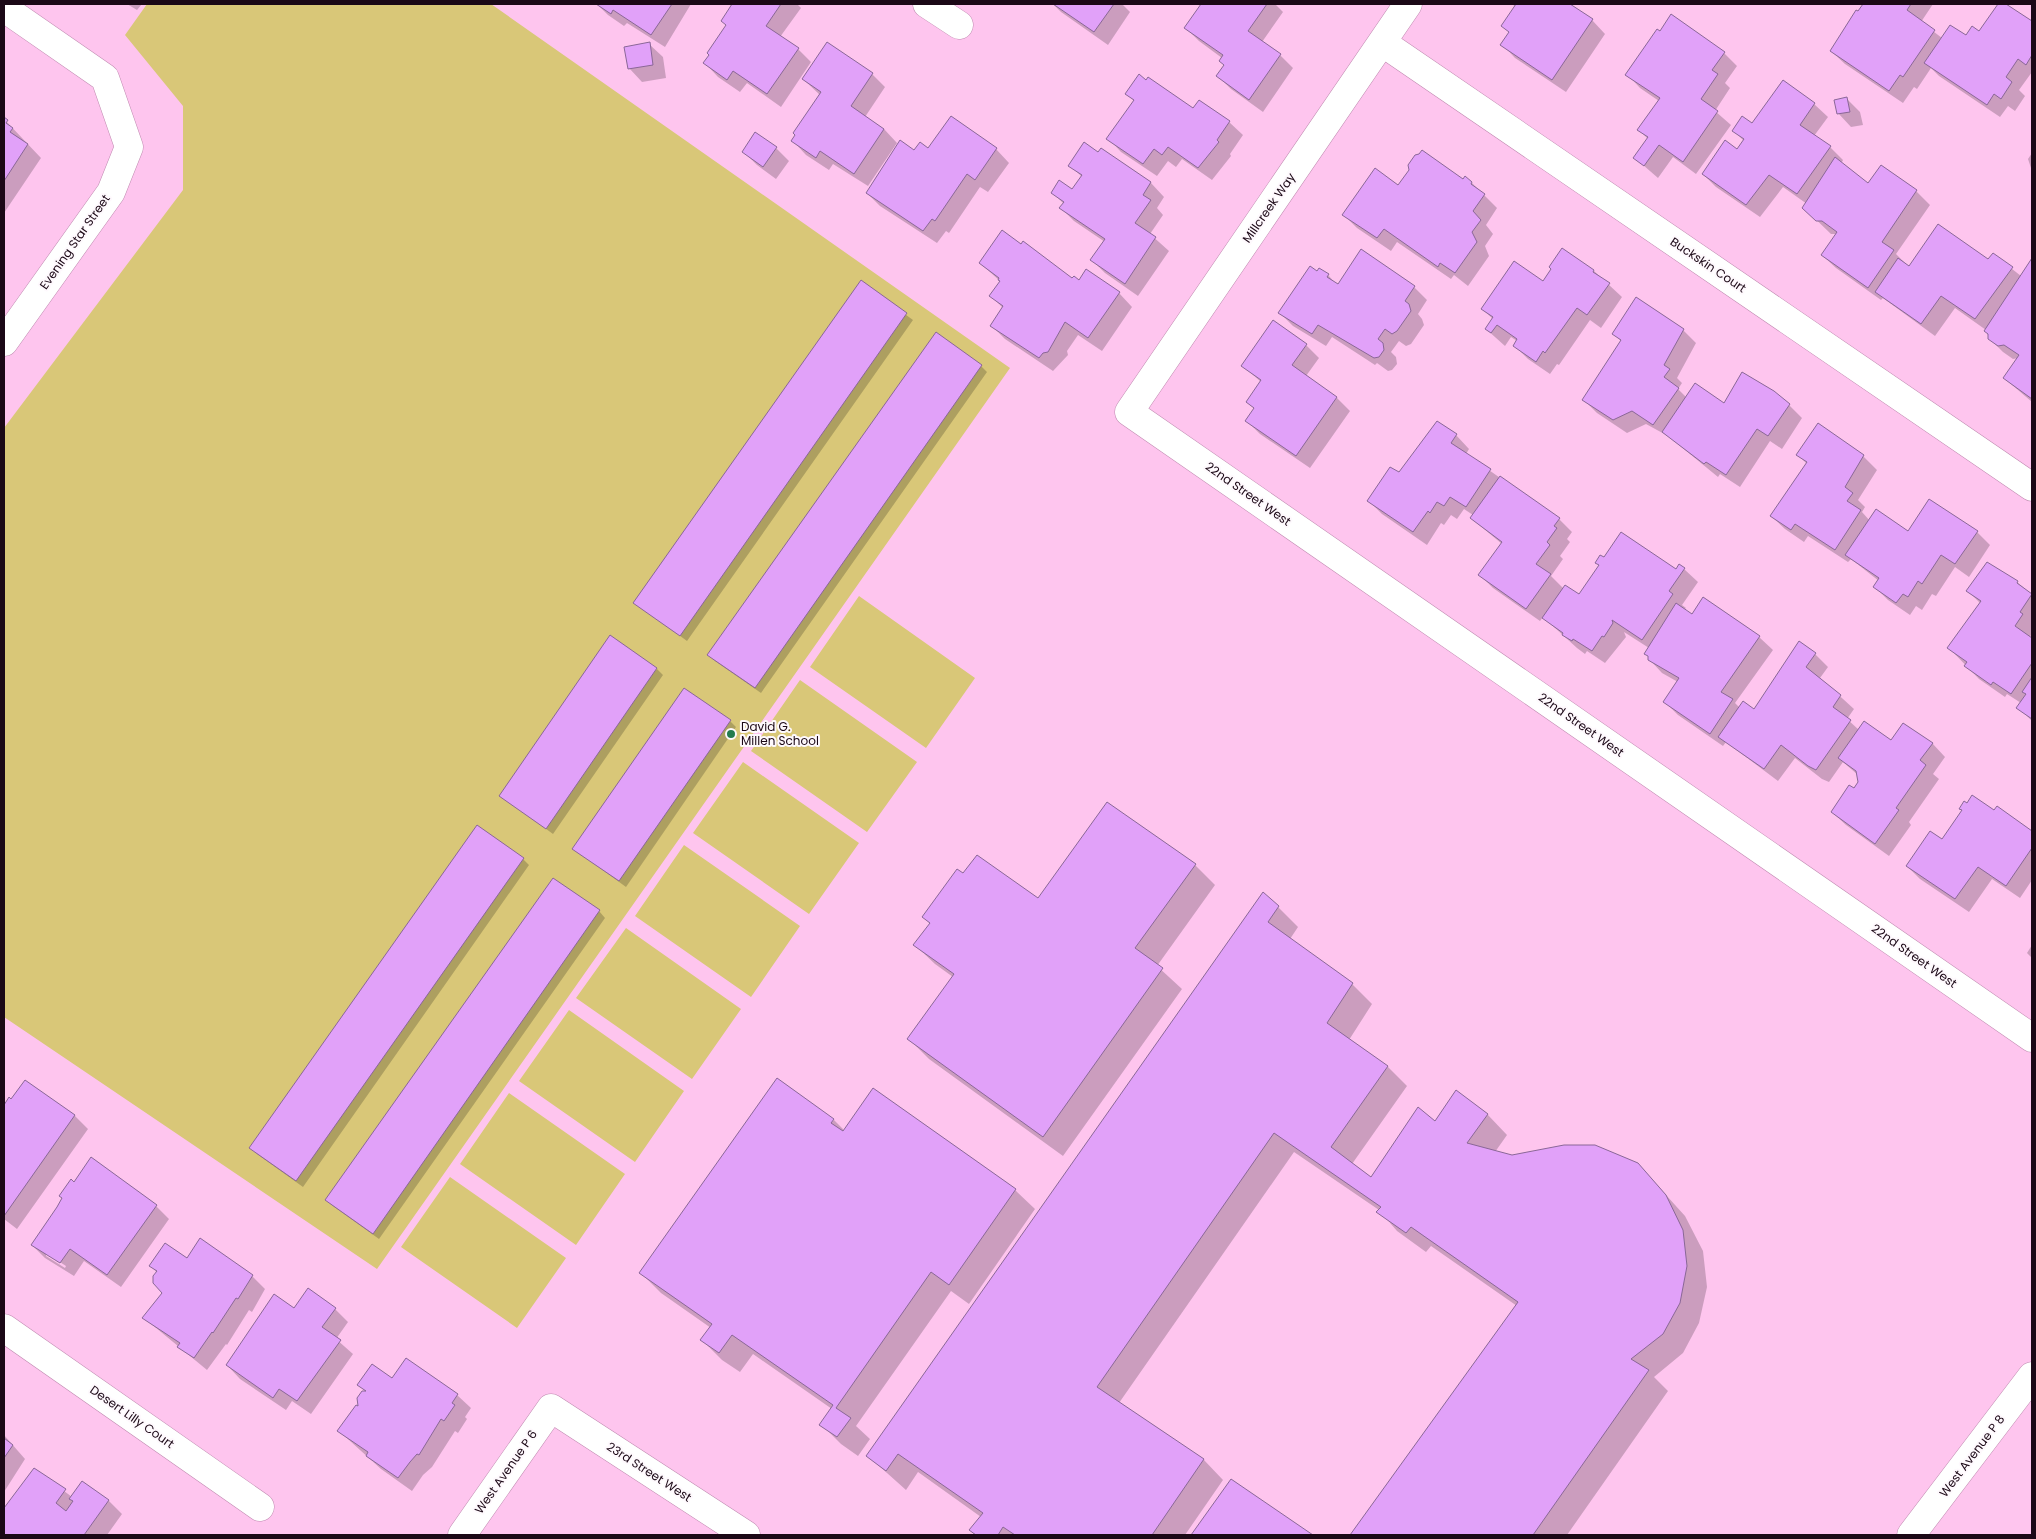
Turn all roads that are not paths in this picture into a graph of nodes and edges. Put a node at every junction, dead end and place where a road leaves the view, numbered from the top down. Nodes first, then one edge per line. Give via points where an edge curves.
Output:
1 (927, 4) edge
2 (1408, 4) edge
3 (4, 8) edge
4 (959, 25) dead end
5 (1383, 43) junction
6 (4, 342) edge
7 (1130, 412) joint
8 (2032, 487) edge
9 (2032, 1038) edge
10 (4, 1328) edge
11 (2032, 1376) edge
12 (551, 1408) joint
13 (260, 1507) dead end
14 (462, 1535) edge
15 (746, 1535) edge
16 (1911, 1535) edge

1 - 4 street
2 - 5 street, Millcreek Way
3 - 6 street, Evening Star Street via 105,78 129,147 110,192
5 - 7 street, Millcreek Way
5 - 8 street, Buckskin Court
7 - 9 street, 22nd Street West
10 - 13 street, Desert Lilly Court
11 - 16 street, West Avenue P 8
12 - 14 street, West Avenue P 6
12 - 15 street, 23rd Street West

